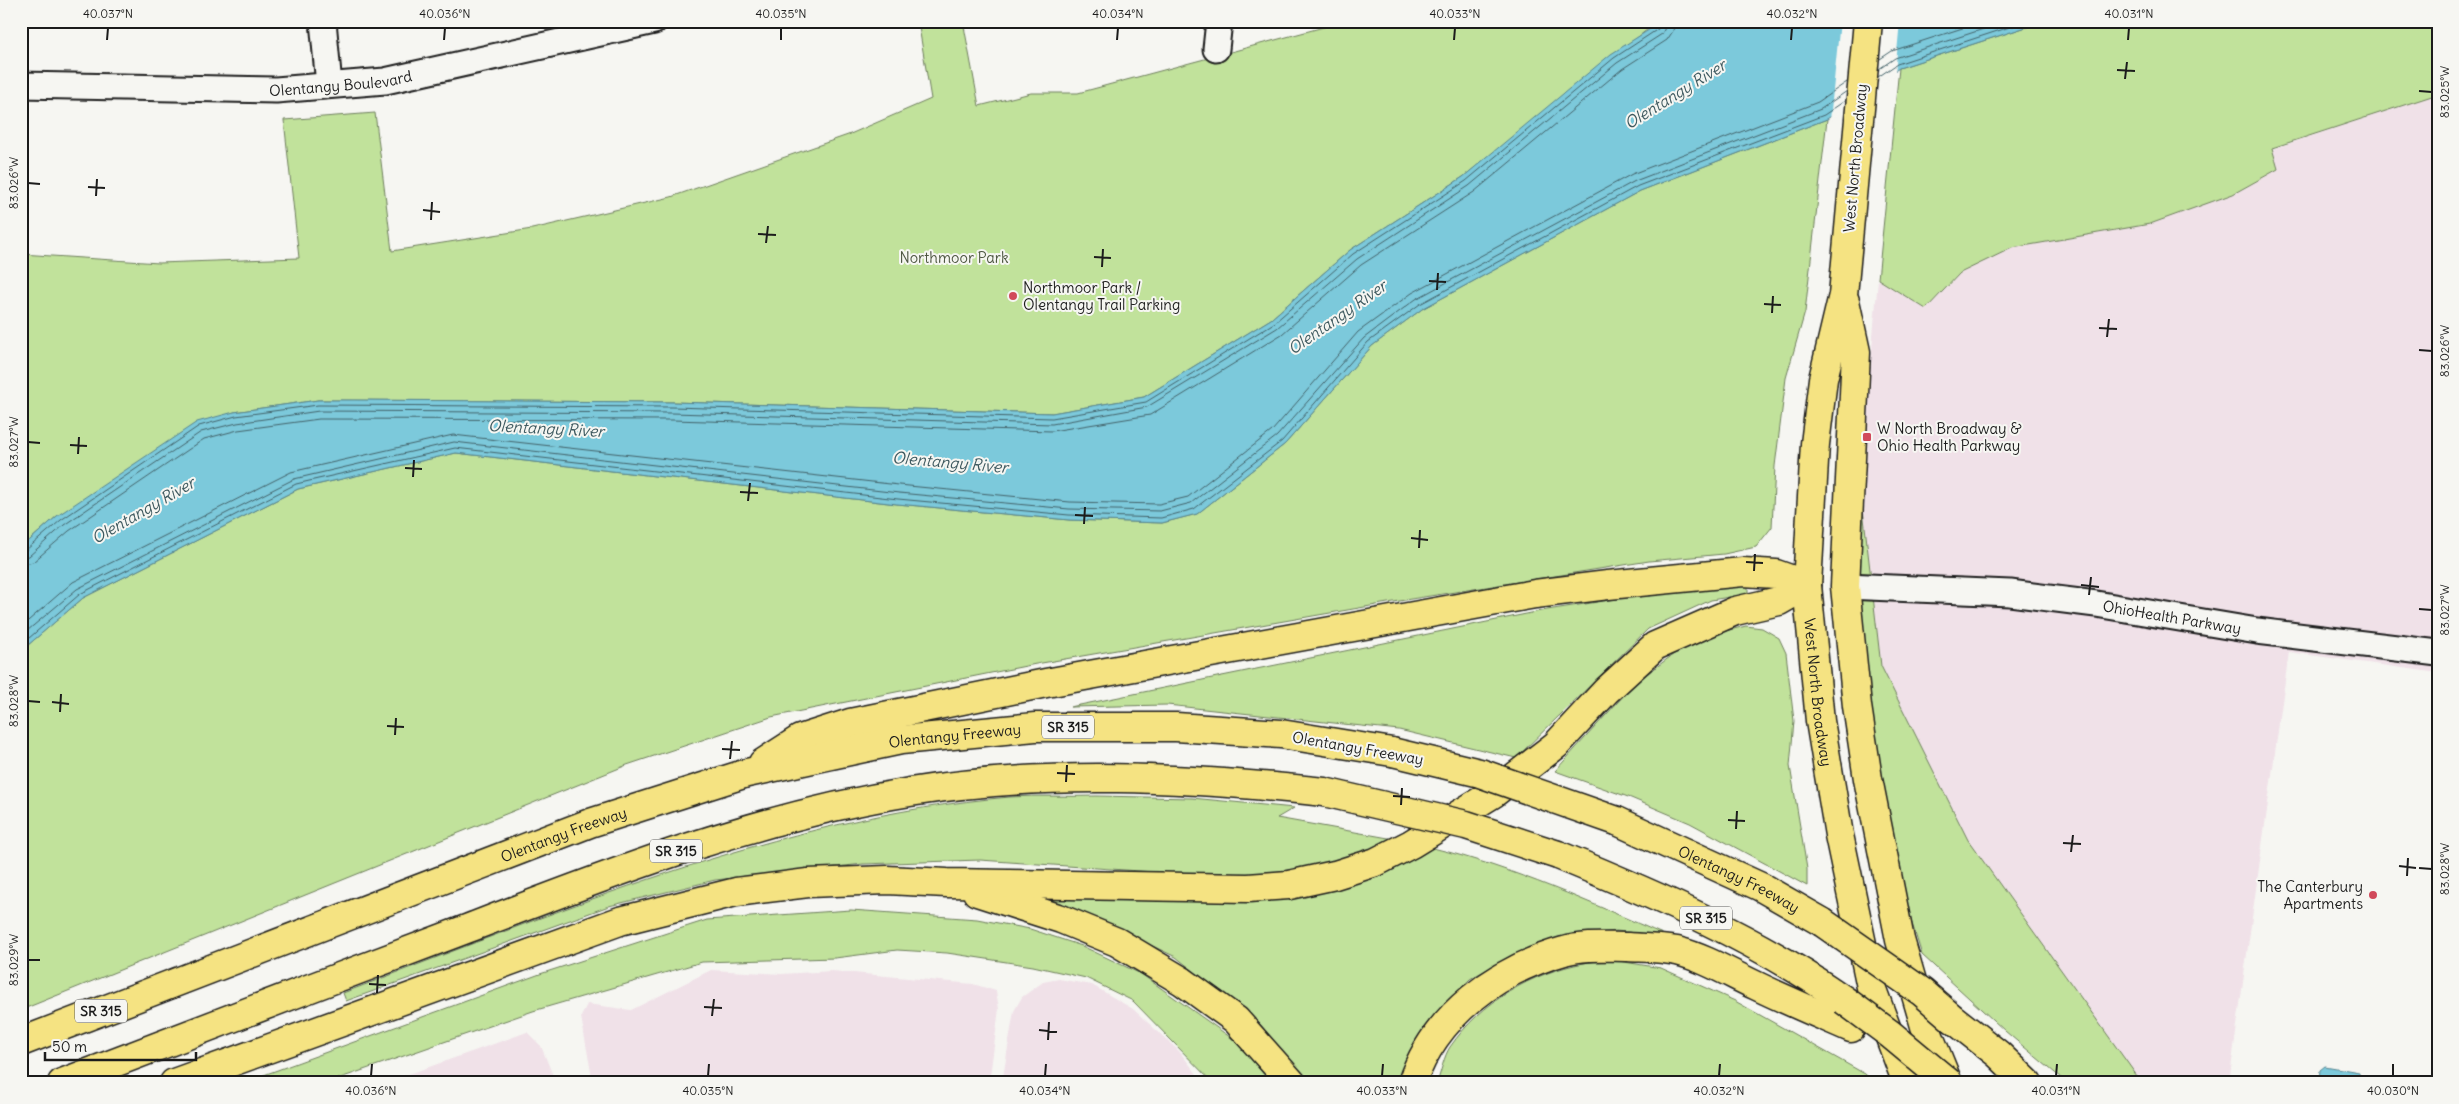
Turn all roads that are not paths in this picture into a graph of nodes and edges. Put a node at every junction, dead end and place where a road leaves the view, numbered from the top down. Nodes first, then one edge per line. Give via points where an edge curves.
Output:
1 (323, 21) edge
2 (654, 21) edge
3 (1219, 21) edge
4 (1868, 21) edge
5 (1216, 49) dead end
6 (329, 85) junction
7 (21, 86) edge
8 (1843, 295) junction
9 (1807, 585) junction
10 (1845, 586) junction
11 (2438, 653) edge
12 (747, 773) junction
13 (947, 883) junction
14 (21, 1042) edge
15 (62, 1083) edge
16 (174, 1083) edge
17 (1292, 1083) edge
18 (1412, 1083) edge
19 (1907, 1083) edge
20 (1932, 1083) edge
21 (1949, 1083) edge
22 (2028, 1083) edge

1 - 6 street
2 - 6 street, Olentangy Boulevard via 385,81
3 - 5 street
4 - 8 main road, West North Broadway
6 - 7 street, Olentangy Boulevard via 276,90
8 - 9 main road, West North Broadway via 1824,379 1815,444
8 - 10 main road, West North Broadway via 1856,352
9 - 10 main road
9 - 12 main road via 1776,574 1743,572 1534,594 850,723 800,739
9 - 13 main road via 1779,601 1735,610 1655,646 1606,691 1556,745 1494,793 1411,844 1335,876 1289,885 1248,888
9 - 19 main road, West North Broadway via 1827,776 1851,896 1871,987
10 - 11 street, OhioHealth Parkway via 2010,593 2257,631
10 - 21 main road, West North Broadway via 1856,706 1900,940 1925,1026
12 - 14 main road, Olentangy Freeway / SR 315 via 590,823
12 - 22 main road, Olentangy Freeway / SR 315, bridge via 901,740 1035,727 1176,727 1281,734 1392,752 1480,774 1617,821 1761,887 1822,922 1922,992
13 - 16 main road via 887,880 808,883 736,892 620,921
13 - 17 main road via 1061,919 1117,942 1182,981 1236,1020
15 - 21 main road, SR 315, bridge via 643,861 760,824 832,807 964,785 1106,778 1216,781 1324,792 1466,824 1558,855 1691,911 1736,934 1844,1000
18 - 20 main road via 1438,1034 1450,1018 1478,993 1513,970 1565,951 1604,947 1653,948 1678,952 1706,962 1850,1028

